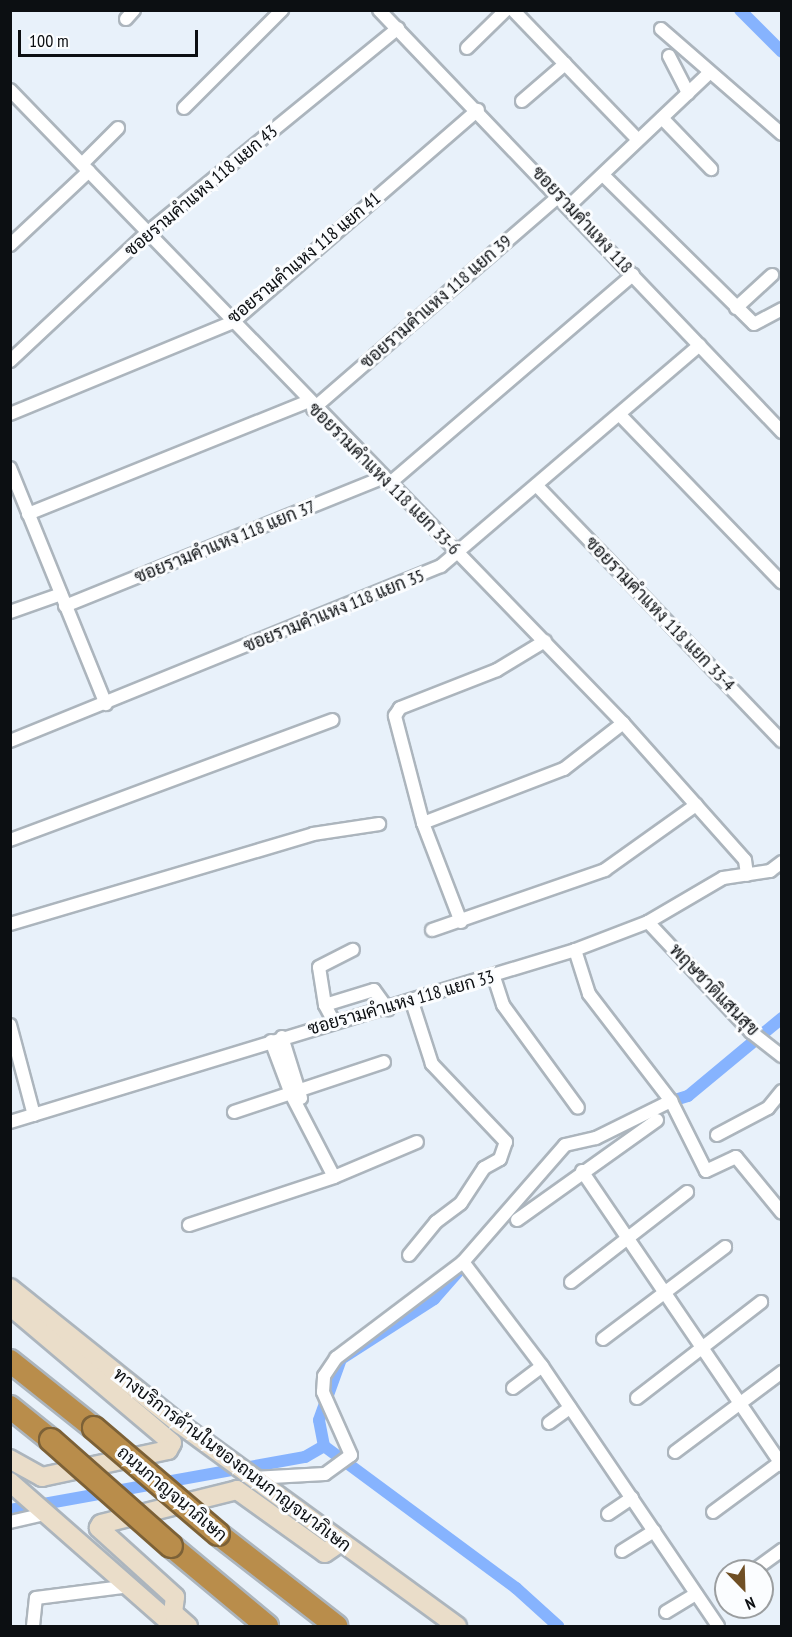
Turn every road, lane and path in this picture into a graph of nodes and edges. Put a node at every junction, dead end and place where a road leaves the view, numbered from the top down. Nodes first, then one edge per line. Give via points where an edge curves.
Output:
1 (282, 10) edge
2 (379, 10) edge
3 (506, 10) edge
4 (513, 10) edge
5 (398, 28) junction
6 (661, 29) dead end
7 (467, 48) dead end
8 (669, 56) dead end
9 (565, 64) junction
10 (709, 73) junction
11 (688, 93) junction
12 (12, 95) edge
13 (522, 101) dead end
14 (184, 108) dead end
15 (478, 110) junction
16 (662, 118) junction
17 (118, 128) dead end
18 (782, 134) edge
19 (638, 140) junction
20 (86, 168) junction
21 (711, 169) dead end
22 (603, 175) junction
23 (559, 196) junction
24 (569, 206) junction
25 (147, 233) junction
26 (10, 245) edge
27 (633, 275) junction
28 (772, 275) dead end
29 (736, 308) junction
30 (782, 309) edge
31 (233, 322) junction
32 (700, 345) junction
33 (10, 361) edge
34 (310, 405) junction
35 (10, 414) edge
36 (620, 415) junction
37 (782, 432) edge
38 (10, 468) edge
39 (387, 480) junction
40 (538, 487) junction
41 (28, 514) junction
42 (460, 554) junction
43 (782, 583) edge
44 (63, 600) junction
45 (10, 612) edge
46 (545, 641) junction
47 (106, 704) junction
48 (332, 720) dead end
49 (622, 723) junction
50 (10, 741) edge
51 (782, 741) edge
52 (696, 805) junction
53 (423, 823) junction
54 (379, 824) dead end
55 (10, 840) edge
56 (782, 862) edge
57 (747, 875) junction
58 (461, 922) junction
59 (648, 922) junction
60 (10, 924) edge
61 (432, 930) dead end
62 (352, 950) dead end
63 (575, 950) junction
64 (494, 976) junction
65 (412, 1002) junction
66 (325, 1005) junction
67 (388, 1009) junction
68 (334, 1022) junction
69 (10, 1025) edge
70 (277, 1039) junction
71 (782, 1056) edge
72 (384, 1062) dead end
73 (782, 1091) edge
74 (296, 1092) junction
75 (671, 1101) junction
76 (578, 1108) dead end
77 (234, 1112) dead end
78 (34, 1115) junction
79 (657, 1120) dead end
80 (10, 1122) edge
81 (717, 1135) dead end
82 (417, 1142) dead end
83 (582, 1171) junction
84 (334, 1177) junction
85 (687, 1192) dead end
86 (782, 1213) edge
87 (517, 1220) dead end
88 (189, 1225) dead end
89 (627, 1238) junction
90 (725, 1247) dead end
91 (409, 1255) dead end
92 (463, 1263) junction
93 (571, 1282) dead end
94 (10, 1288) edge
95 (664, 1294) junction
96 (761, 1302) dead end
97 (10, 1306) edge
98 (603, 1340) dead end
99 (702, 1352) junction
100 (10, 1361) edge
101 (542, 1366) junction
102 (782, 1372) edge
103 (513, 1388) dead end
104 (637, 1398) dead end
105 (738, 1406) junction
106 (10, 1407) edge
107 (570, 1408) junction
108 (549, 1423) dead end
109 (675, 1452) dead end
110 (10, 1459) edge
111 (781, 1463) edge
112 (252, 1477) junction
113 (15, 1481) edge
114 (632, 1498) junction
115 (52, 1512) junction
116 (713, 1512) dead end
117 (608, 1514) dead end
118 (10, 1522) edge
119 (654, 1531) junction
120 (341, 1542) junction
121 (782, 1550) edge
122 (622, 1551) dead end
123 (770, 1559) edge
124 (130, 1586) junction
125 (696, 1594) junction
126 (666, 1612) dead end
127 (173, 1620) edge
128 (33, 1626) edge
129 (188, 1626) edge
130 (267, 1626) edge
131 (336, 1626) edge
132 (457, 1626) edge
133 (718, 1626) edge

1 - 14 street
2 - 5 street, ซอยรามคำแหง 118
3 - 7 street
4 - 9 street
5 - 15 street, ซอยรามคำแหง 118
5 - 25 street, ซอยรามคำแหง 118 แยก 43
6 - 10 street
8 - 11 street
9 - 13 street
9 - 19 street
10 - 11 street
10 - 18 street
11 - 16 street
12 - 20 street, ซอยรามคำแหง 118 แยก 33-6
15 - 23 street, ซอยรามคำแหง 118
15 - 31 street, ซอยรามคำแหง 118 แยก 41
16 - 19 street
16 - 21 street
17 - 20 street
19 - 22 street
20 - 25 street, ซอยรามคำแหง 118 แยก 33-6
20 - 26 street
22 - 24 street
22 - 29 street
23 - 24 street, ซอยรามคำแหง 118
23 - 34 street, ซอยรามคำแหง 118 แยก 39
24 - 27 street, ซอยรามคำแหง 118
25 - 31 street, ซอยรามคำแหง 118 แยก 33-6
25 - 33 street, ซอยรามคำแหง 118 แยก 43
27 - 32 street, ซอยรามคำแหง 118
27 - 39 street, ซอยรามคำแหง 118 แยก 37
28 - 29 street
29 - 30 street via 758,324
31 - 34 street, ซอยรามคำแหง 118 แยก 33-6
31 - 35 street, ซอยรามคำแหง 118 แยก 41
32 - 36 street, ซอยรามคำแหง 118 แยก 35
32 - 37 street, ซอยรามคำแหง 118
34 - 39 street, ซอยรามคำแหง 118 แยก 33-6
34 - 41 street, ซอยรามคำแหง 118 แยก 39
36 - 40 street, ซอยรามคำแหง 118 แยก 35
36 - 43 street
38 - 41 street
39 - 42 street, ซอยรามคำแหง 118 แยก 33-6
39 - 44 street, ซอยรามคำแหง 118 แยก 37
40 - 42 street, ซอยรามคำแหง 118 แยก 35
40 - 51 street, ซอยรามคำแหง 118 แยก 33-4
41 - 44 street
42 - 46 street, ซอยรามคำแหง 118 แยก 33-6
42 - 47 street, ซอยรามคำแหง 118 แยก 35 via 422,575
44 - 45 street, ซอยรามคำแหง 118 แยก 37
44 - 47 street
46 - 49 street, ซอยรามคำแหง 118 แยก 33-6
46 - 53 street via 497,670 400,708 396,725
47 - 50 street, ซอยรามคำแหง 118 แยก 35
48 - 55 street
49 - 52 street, ซอยรามคำแหง 118 แยก 33-6
49 - 53 street via 564,769
52 - 57 street, ซอยรามคำแหง 118 แยก 33-6 via 745,860
52 - 58 street via 605,870
53 - 58 street
54 - 60 street via 313,834
56 - 57 street, ซอยรามคำแหง 118 แยก 33 via 770,871
57 - 59 street, ซอยรามคำแหง 118 แยก 33 via 723,878
58 - 61 street
59 - 63 street, ซอยรามคำแหง 118 แยก 33
59 - 71 street, พฤษชาติแสนสุข via 751,1032
62 - 66 street via 319,967
63 - 64 street, ซอยรามคำแหง 118 แยก 33
63 - 75 street via 589,994
64 - 65 street, ซอยรามคำแหง 118 แยก 33
64 - 76 street via 503,1005
65 - 67 street, ซอยรามคำแหง 118 แยก 33
65 - 91 street via 432,1064 458,1085 506,1147 473,1182 461,1203 436,1222
66 - 67 street via 374,990
66 - 68 street
67 - 68 street, ซอยรามคำแหง 118 แยก 33
68 - 70 street, ซอยรามคำแหง 118 แยก 33
69 - 78 street
70 - 74 street
70 - 78 street, ซอยรามคำแหง 118 แยก 33
72 - 74 street
73 - 81 street via 768,1108
74 - 77 street
74 - 84 street
75 - 86 street via 706,1171 730,1158 742,1160
75 - 92 street via 596,1138 565,1145
78 - 80 street, ซอยรามคำแหง 118 แยก 33
79 - 83 street
82 - 84 street
83 - 87 street
83 - 89 street
84 - 88 street
85 - 89 street
89 - 93 street
89 - 95 street
90 - 95 street
92 - 101 street
92 - 112 street via 327,1368 323,1392 351,1449 346,1458 325,1473
94 - 112 main road, ทางบริการด้านในของถนนกาญจนาภิเษก
95 - 98 street
95 - 99 street
96 - 99 street
97 - 110 main road via 172,1443 168,1450 42,1477
99 - 104 street
99 - 105 street
100 - 131 highway, ถนนกาญจนาภิเษก, bridge via 218,1534
101 - 103 street
101 - 107 street
102 - 105 street
105 - 109 street
105 - 111 street
106 - 130 highway, bridge
107 - 108 street
107 - 114 street
111 - 116 street
112 - 120 main road, ทางบริการด้านในของถนนกาญจนาภิเษก
113 - 115 main road
114 - 117 street
114 - 119 street
115 - 118 street
115 - 124 main road
115 - 127 main road
119 - 122 street
119 - 125 street
120 - 127 main road via 325,1553 237,1490 101,1524 99,1528 175,1597
120 - 132 main road, ทางบริการด้านในของถนนกาญจนาภิเษก
121 - 123 street
124 - 127 main road
124 - 128 street via 36,1598
125 - 126 street
125 - 133 street
127 - 129 main road

